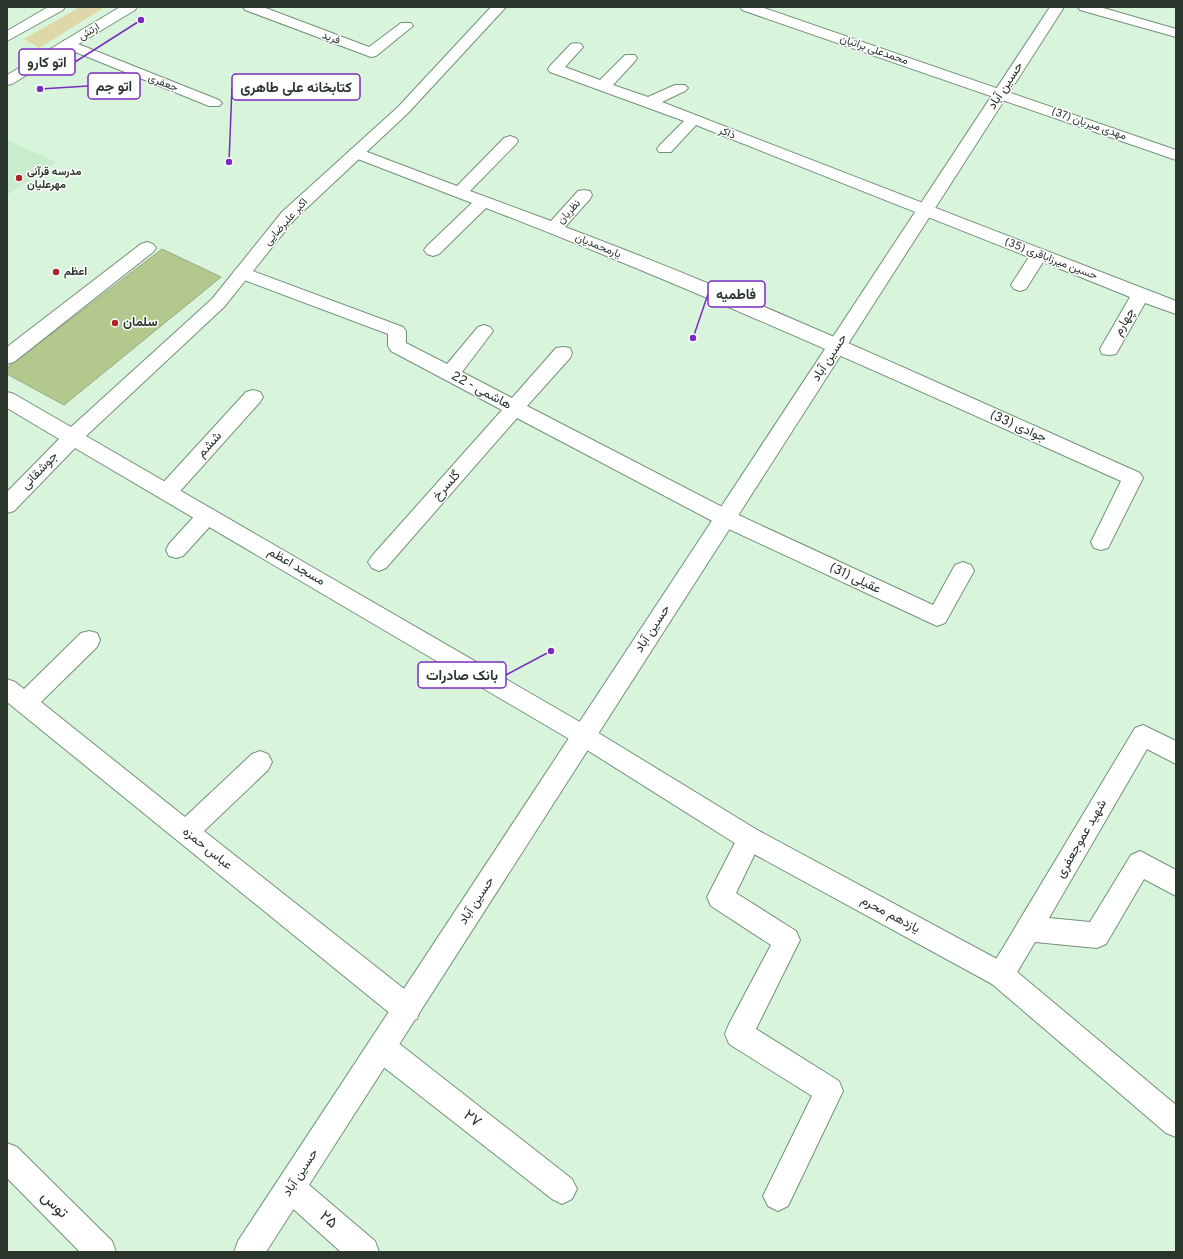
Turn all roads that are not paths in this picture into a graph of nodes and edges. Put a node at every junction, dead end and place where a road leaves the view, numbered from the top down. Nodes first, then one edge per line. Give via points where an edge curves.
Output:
1 (58, 7) edge
2 (130, 7) edge
3 (250, 7) edge
4 (499, 7) edge
5 (747, 7) edge
6 (1057, 7) edge
7 (1085, 7) edge
8 (406, 26) dead end
9 (1172, 28) edge
10 (7, 37) edge
11 (68, 44) junction
12 (576, 47) dead end
13 (630, 58) dead end
14 (7, 81) edge
15 (603, 86) junction
16 (680, 88) dead end
17 (1001, 94) junction
18 (214, 103) dead end
19 (649, 103) junction
20 (694, 120) junction
21 (510, 141) dead end
22 (665, 149) dead end
23 (356, 153) junction
24 (1176, 155) edge
25 (460, 192) junction
26 (584, 196) dead end
27 (484, 202) junction
28 (926, 210) junction
29 (554, 228) junction
30 (147, 248) dead end
31 (433, 250) dead end
32 (1040, 254) junction
33 (242, 273) junction
34 (1020, 285) dead end
35 (1141, 294) junction
36 (1176, 308) edge
37 (484, 331) dead end
38 (837, 346) junction
39 (1109, 349) dead end
40 (563, 353) dead end
41 (7, 357) edge
42 (450, 374) junction
43 (253, 397) dead end
44 (7, 399) edge
45 (516, 409) junction
46 (72, 437) junction
47 (167, 492) junction
48 (7, 505) edge
49 (207, 516) junction
50 (725, 518) junction
51 (1100, 542) dead end
52 (176, 550) dead end
53 (379, 562) dead end
54 (963, 571) dead end
55 (89, 640) dead end
56 (16, 696) edge
57 (584, 736) junction
58 (1176, 753) edge
59 (260, 762) dead end
60 (186, 832) junction
61 (750, 839) junction
62 (1176, 884) edge
63 (1029, 929) junction
64 (1001, 975) junction
65 (407, 1009) junction
66 (382, 1048) junction
67 (1176, 1123) edge
68 (7, 1157) edge
69 (291, 1188) junction
70 (562, 1189) dead end
71 (778, 1196) dead end
72 (91, 1248) edge
73 (249, 1252) edge
74 (364, 1252) edge

1 - 10 street
2 - 11 street, ارتش
3 - 8 street, فرید via 370,53
4 - 23 street, اکبر علیرضایی via 403,110
5 - 17 street, محمدعلی براتیان
6 - 17 street, حسین آباد
7 - 9 street
11 - 14 street, ارتش
11 - 18 street, جعفری
12 - 15 street, ذاکر via 556,69
13 - 15 street
15 - 19 street, ذاکر
16 - 19 street
17 - 24 street, مهدی میریان (37)
17 - 28 street, حسین آباد
19 - 20 street, ذاکر
20 - 22 street
20 - 28 street, ذاکر
21 - 25 street
23 - 25 street, یارمحمدیان
23 - 33 street, اکبر علیرضایی via 288,216
25 - 27 street, یارمحمدیان
26 - 29 street, نظریان
27 - 29 street, یارمحمدیان
27 - 31 street
28 - 32 street, حسین میرزاباقری (35)
28 - 38 street, حسین آباد
29 - 38 street, یارمحمدیان
30 - 41 street
32 - 34 street
32 - 35 street, حسین میرزاباقری (35)
33 - 42 street, هاشمی - 22 via 396,331 397,346
33 - 46 street, اکبر علیرضایی via 218,303
35 - 36 street, حسین میرزاباقری (35)
35 - 39 street, چهارم
37 - 42 street
38 - 50 street, حسین آباد
38 - 51 street, جوادی (33) via 1133,478
40 - 45 street, گلسرخ
42 - 45 street, هاشمی - 22
43 - 47 street, ششم
44 - 46 street, مسجد اعظم
45 - 50 street, هاشمی - 22
45 - 53 street, گلسرخ
46 - 47 street, مسجد اعظم
46 - 48 street, جوشقانی
47 - 49 street, مسجد اعظم
49 - 52 street
49 - 57 street, مسجد اعظم
50 - 54 street, عقیلی (31) via 936,617
50 - 57 street, حسین آباد
55 - 56 street
56 - 60 street, عباس حمزه
57 - 61 street, یازدهم محرم
57 - 65 street, حسین آباد
58 - 63 street, شهید عموجعفری via 1143,735
59 - 60 street
60 - 65 street, عباس حمزه
61 - 64 street, یازدهم محرم
61 - 71 street via 720,897 787,940 739,1034 828,1091
62 - 63 street via 1140,863 1097,935
63 - 64 street, شهید عموجعفری
64 - 67 street, یازدهم محرم
65 - 66 street, حسین آباد
66 - 69 street, حسین آباد
66 - 70 street, ۲۷
68 - 72 street, توس
69 - 73 street, حسین آباد
69 - 74 street, ۲۵

